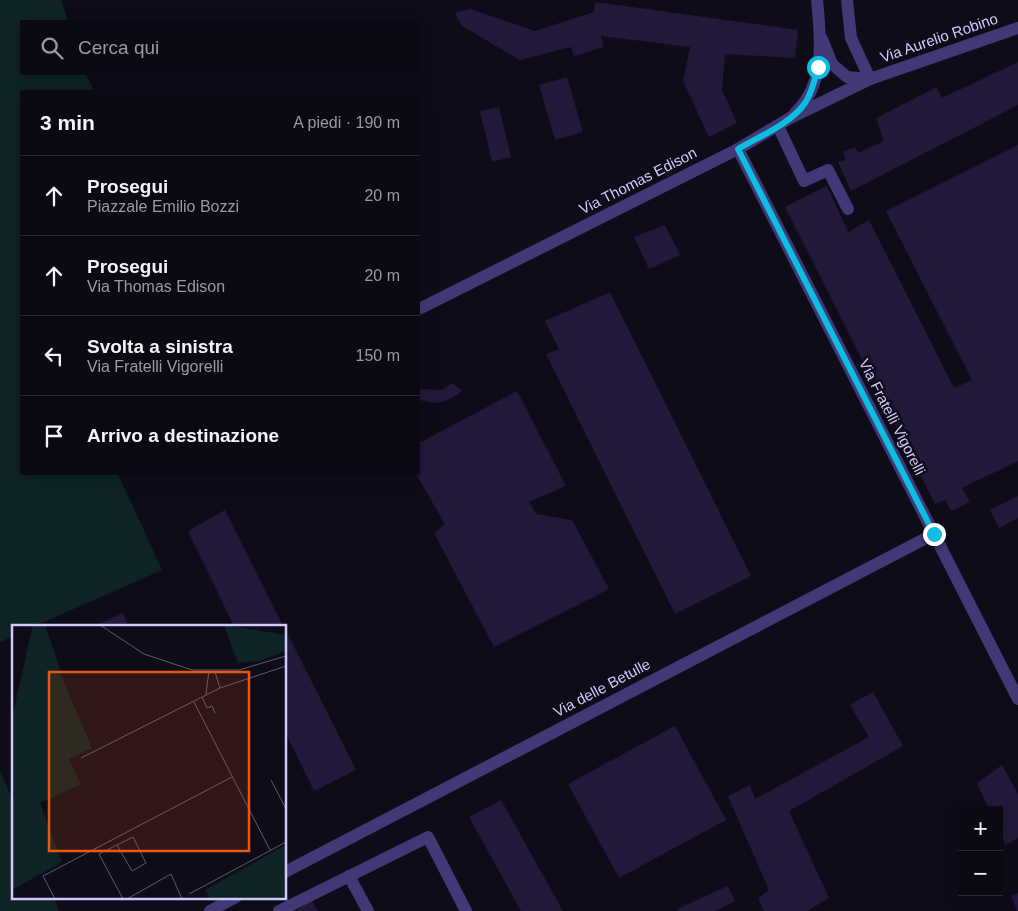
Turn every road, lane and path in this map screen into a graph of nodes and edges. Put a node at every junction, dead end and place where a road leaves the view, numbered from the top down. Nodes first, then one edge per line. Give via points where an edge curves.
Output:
1 (817, 0) edge
2 (847, 0) edge
3 (1018, 28) edge
4 (820, 37) junction
5 (870, 79) junction
6 (790, 118) junction
7 (778, 126) junction
8 (738, 149) junction
9 (848, 209) dead end
10 (420, 308) edge
11 (934, 534) junction
12 (1018, 699) edge
13 (286, 871) edge
14 (349, 876) junction
15 (234, 898) edge
16 (210, 911) edge
17 (279, 911) edge
18 (368, 911) edge
19 (466, 911) edge

1 - 4 street
2 - 5 street via 851,38
3 - 5 street, Via Aurelio Robino
4 - 5 street via 832,64 846,78
4 - 6 street via 813,88 804,104
5 - 6 street, Via Thomas Edison
6 - 7 street, Via Thomas Edison
7 - 8 street, Via Thomas Edison
7 - 9 street via 804,181 828,170
8 - 10 street, Via Thomas Edison
8 - 11 street, Via Fratelli Vigorelli
11 - 12 street, Via Fratelli Vigorelli
11 - 13 street, Via delle Betulle
14 - 17 street
14 - 18 street
14 - 19 street via 428,837
15 - 16 street

